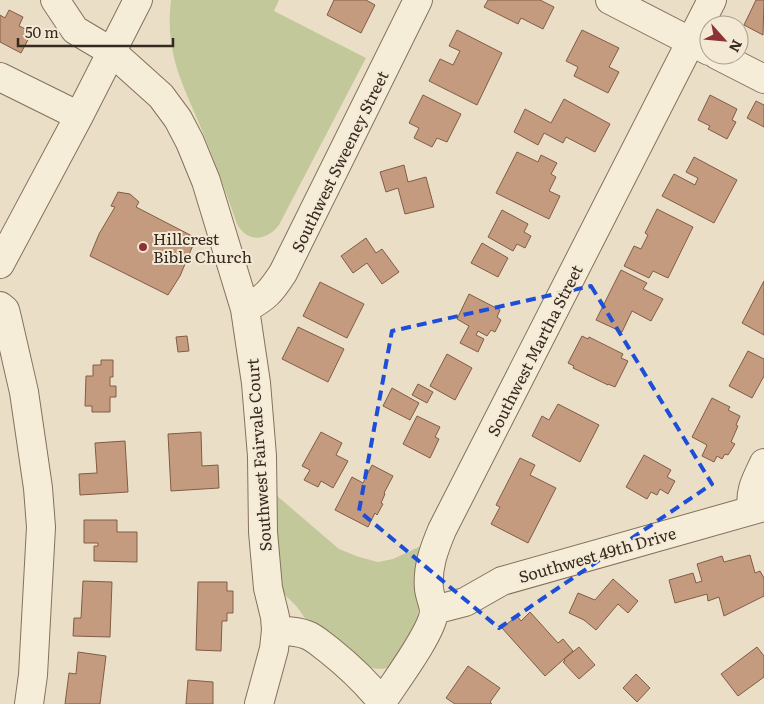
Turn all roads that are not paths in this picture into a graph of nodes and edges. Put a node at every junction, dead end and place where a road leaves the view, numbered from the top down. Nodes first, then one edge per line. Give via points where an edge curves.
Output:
1 (55, 0) edge
2 (138, 0) edge
3 (418, 0) edge
4 (610, 0) edge
5 (712, 0) edge
6 (708, 15) edge
7 (699, 45) edge
8 (699, 48) edge
9 (112, 52) junction
10 (737, 65) edge
11 (0, 77) edge
12 (764, 79) edge
13 (79, 116) junction
14 (0, 264) edge
15 (0, 306) edge
16 (245, 309) junction
17 (764, 463) edge
18 (758, 509) edge
19 (434, 610) junction
20 (276, 630) junction
21 (382, 703) edge
22 (29, 704) edge
23 (259, 704) edge

1 - 9 street, Southwest Fairvale Court via 75,30
2 - 9 street
3 - 16 street, Southwest Sweeney Street via 283,273 263,299
4 - 7 street
5 - 6 street, Southwest Martha Street
8 - 19 street, Southwest Martha Street via 442,530 428,575
9 - 13 street
9 - 16 street, Southwest Fairvale Court via 161,96 178,118 206,181
10 - 12 street
11 - 13 street
13 - 14 street
15 - 22 street via 5,310 24,392 38,488 37,604
16 - 20 street, Southwest Fairvale Court via 257,392 263,532
17 - 18 street via 750,499
18 - 19 street, Southwest 49th Drive via 502,581 465,602
19 - 21 street via 430,626
20 - 21 street via 298,632 319,642 351,667
20 - 23 street, Southwest Fairvale Court

